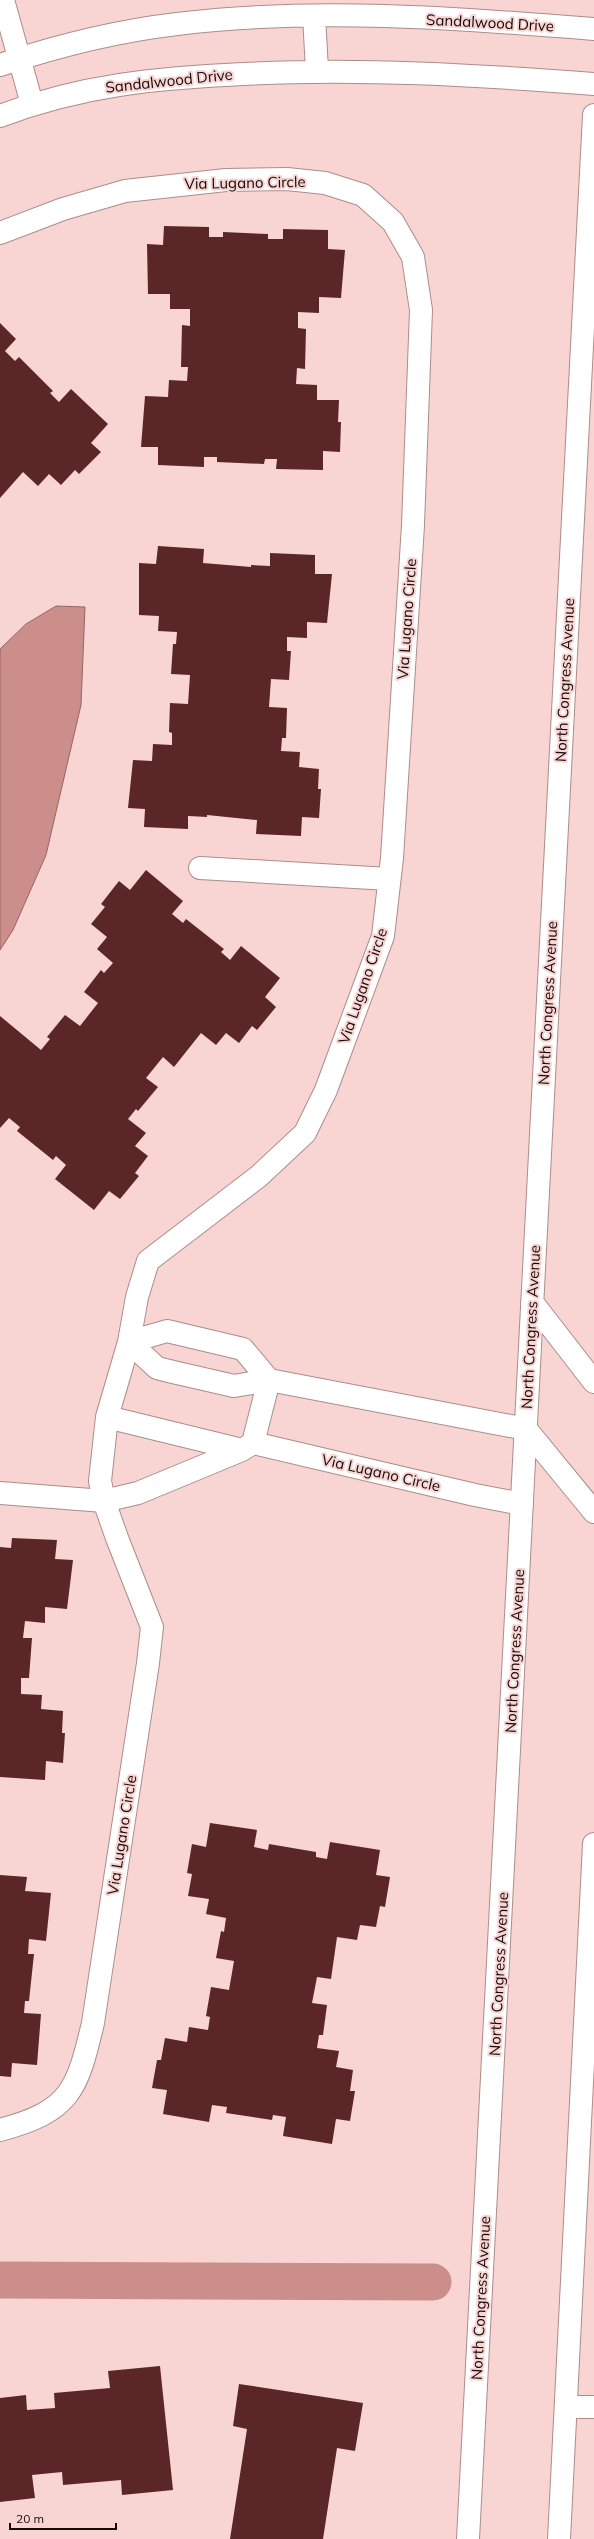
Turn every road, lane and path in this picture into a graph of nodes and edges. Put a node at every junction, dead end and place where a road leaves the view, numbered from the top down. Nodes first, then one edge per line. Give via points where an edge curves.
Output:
1 (3, 0) edge
2 (314, 16) junction
3 (594, 29) edge
4 (10, 62) edge
5 (317, 70) junction
6 (594, 84) edge
7 (32, 104) junction
8 (594, 115) edge
9 (0, 116) edge
10 (0, 233) edge
11 (200, 868) dead end
12 (390, 879) junction
13 (532, 1302) junction
14 (129, 1342) junction
15 (269, 1380) junction
16 (594, 1382) edge
17 (107, 1417) junction
18 (526, 1430) junction
19 (247, 1447) junction
20 (0, 1493) edge
21 (104, 1501) junction
22 (522, 1504) junction
23 (594, 1512) edge
24 (594, 1844) edge
25 (0, 2130) edge
26 (566, 2407) junction
27 (594, 2407) edge
28 (468, 2539) edge
29 (559, 2539) edge

1 - 4 street
2 - 3 street, Sandalwood Drive
2 - 4 street, Sandalwood Drive via 274,16 176,24 80,41
2 - 5 street
4 - 7 street
5 - 6 street, Sandalwood Drive via 497,76
5 - 7 street, Sandalwood Drive via 132,81
7 - 9 street, Sandalwood Drive
8 - 13 street, North Congress Avenue
10 - 12 street, Via Lugano Circle via 63,209 125,191 226,180 287,179 325,183 364,196 393,222 413,257 420,310 413,525
11 - 12 street
12 - 14 street, Via Lugano Circle via 383,936 326,1090 305,1133 259,1176 148,1261 137,1297
13 - 16 street
13 - 18 street, North Congress Avenue
14 - 15 street via 157,1368 234,1386
14 - 15 street via 167,1331 243,1349
14 - 17 street, Via Lugano Circle
15 - 18 street
15 - 19 street
17 - 19 street, Via Lugano Circle
17 - 21 street, Via Lugano Circle via 100,1481
18 - 22 street, North Congress Avenue
18 - 23 street
19 - 21 street via 138,1493
19 - 22 street, Via Lugano Circle
20 - 21 street
21 - 25 street, Via Lugano Circle via 152,1627 93,2023 83,2068 64,2101 42,2116
22 - 28 street, North Congress Avenue
24 - 26 street
26 - 27 street
26 - 29 street

